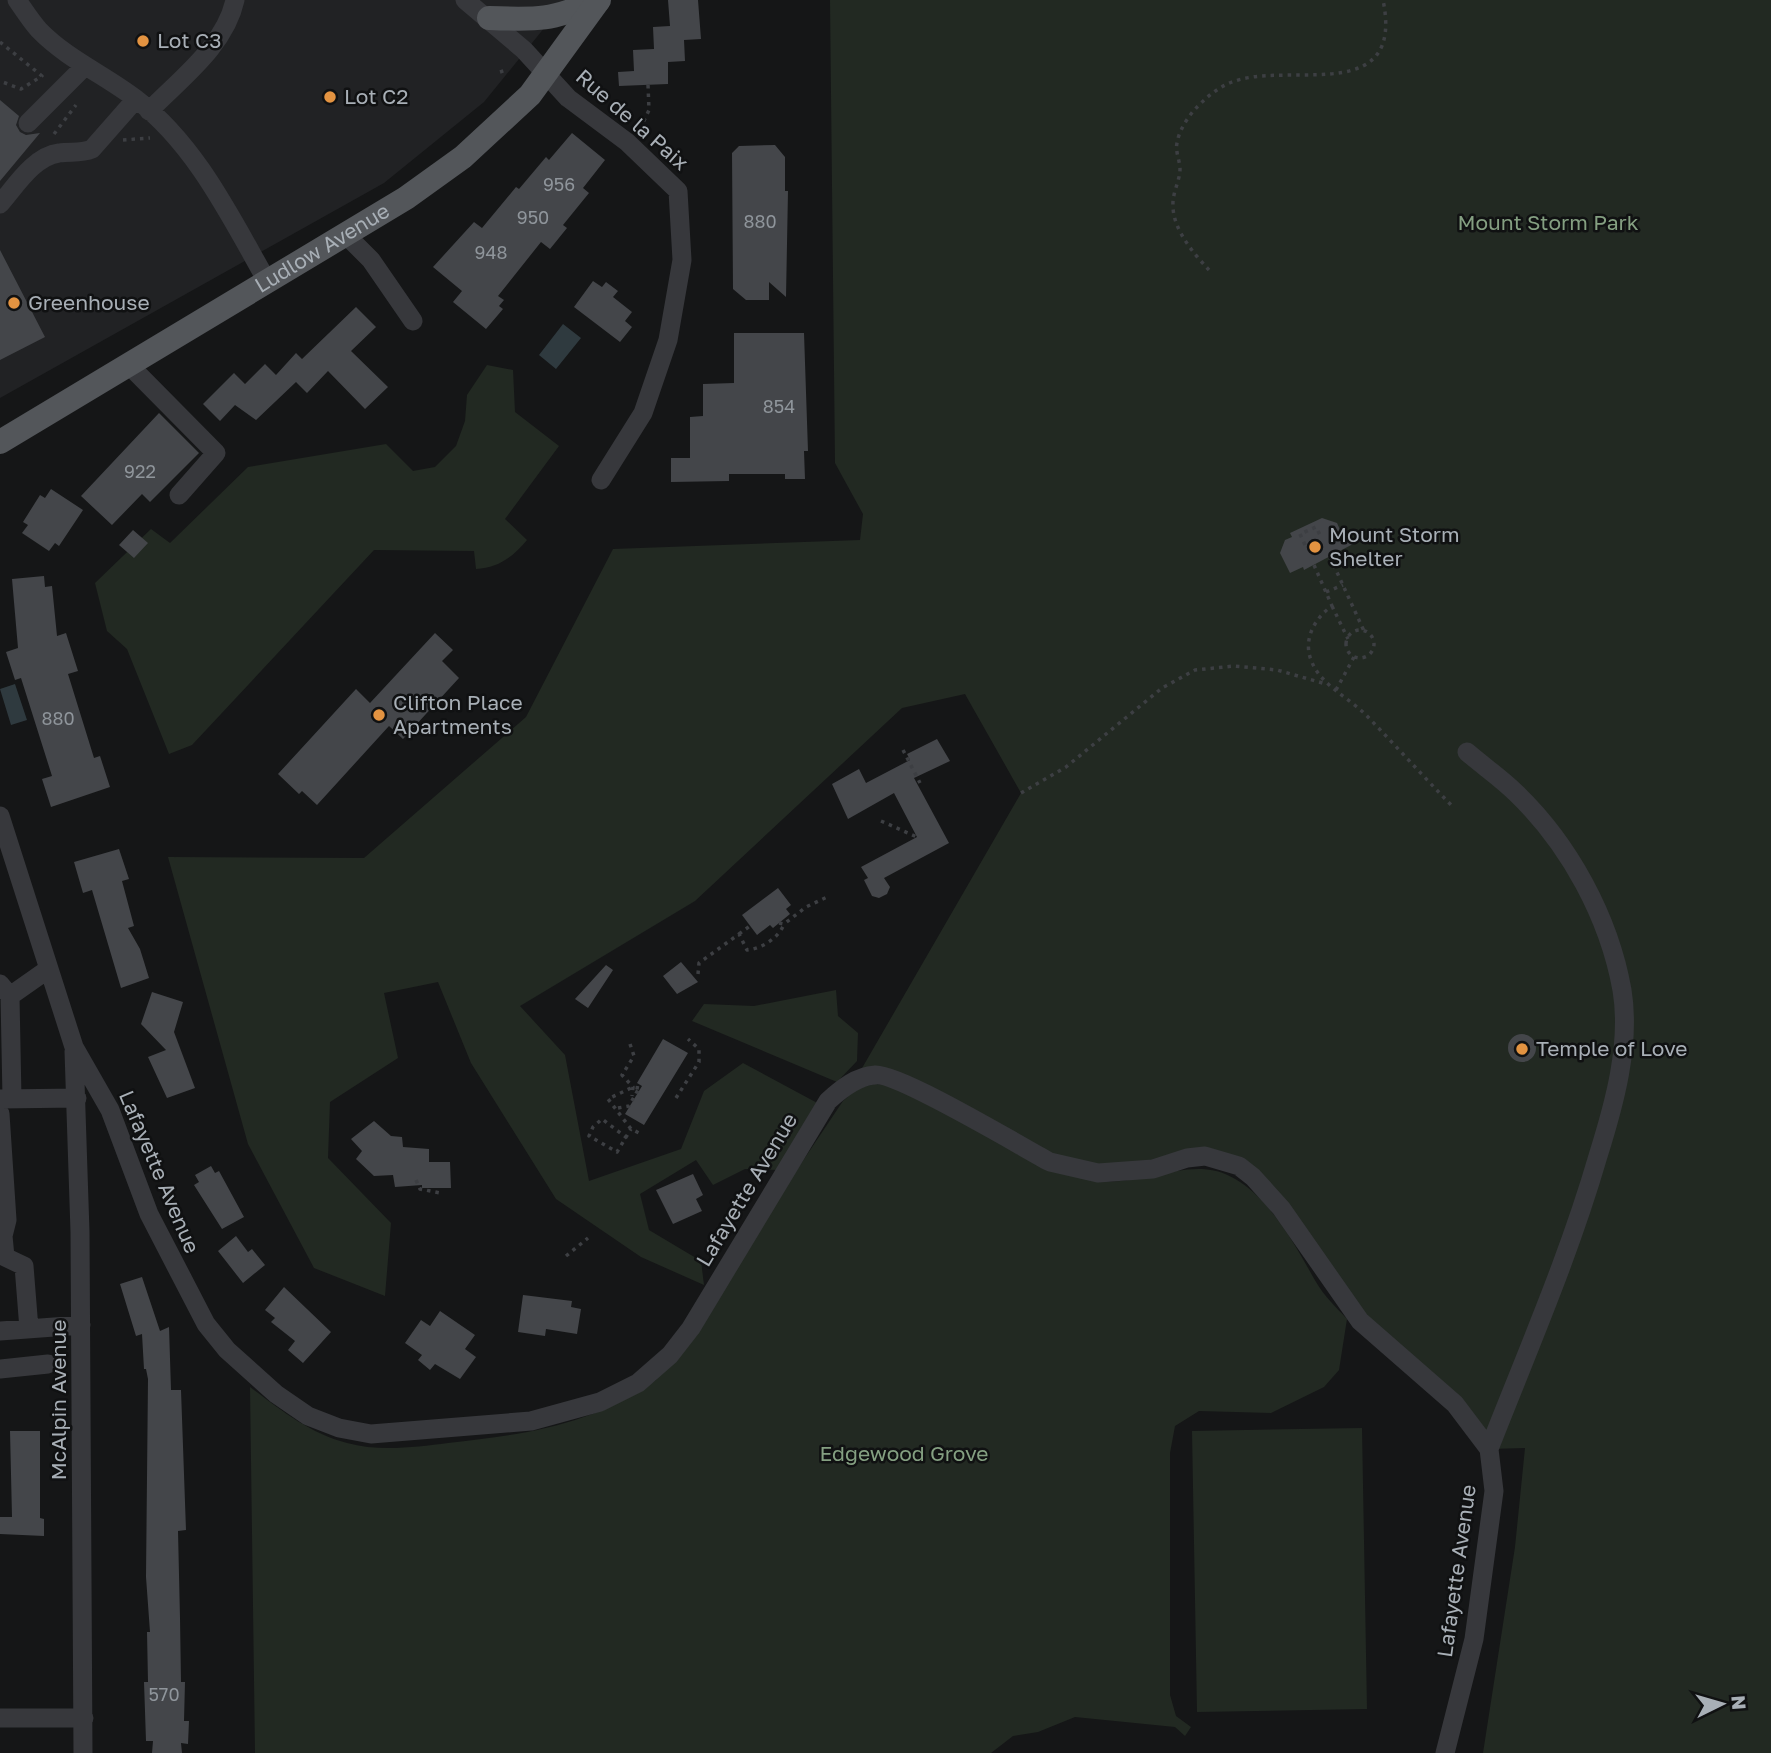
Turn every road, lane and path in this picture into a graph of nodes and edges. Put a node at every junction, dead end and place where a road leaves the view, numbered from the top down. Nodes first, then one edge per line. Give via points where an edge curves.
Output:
1 (17, 0) edge
2 (235, 0) edge
3 (465, 0) edge
4 (599, 0) edge
5 (1382, 0) edge
6 (489, 18) junction
7 (0, 42) edge
8 (85, 66) junction
9 (506, 70) dead end
10 (500, 72) dead end
11 (546, 73) junction
12 (0, 81) edge
13 (648, 85) dead end
14 (143, 105) junction
15 (28, 123) dead end
16 (639, 131) dead end
17 (154, 138) dead end
18 (118, 140) dead end
19 (0, 204) edge
20 (346, 235) junction
21 (1209, 270) dead end
22 (267, 281) junction
23 (413, 321) dead end
24 (129, 365) junction
25 (0, 442) edge
26 (601, 481) dead end
27 (179, 495) dead end
28 (1321, 537) dead end
29 (1305, 545) dead end
30 (1330, 557) dead end
31 (1314, 565) dead end
32 (1343, 585) junction
33 (1326, 592) junction
34 (1332, 606) junction
35 (1364, 631) junction
36 (1348, 639) junction
37 (1354, 657) junction
38 (1326, 684) junction
39 (1336, 690) junction
40 (903, 750) dead end
41 (1467, 752) dead end
42 (920, 783) dead end
43 (1021, 793) dead end
44 (1452, 806) dead end
45 (0, 816) edge
46 (881, 821) dead end
47 (917, 836) dead end
48 (3, 841) edge
49 (827, 897) dead end
50 (750, 926) dead end
51 (739, 934) junction
52 (47, 970) junction
53 (698, 974) dead end
54 (5, 990) edge
55 (688, 1039) dead end
56 (5, 1042) edge
57 (630, 1044) dead end
58 (74, 1046) junction
59 (633, 1087) junction
60 (77, 1098) junction
61 (676, 1098) dead end
62 (4, 1104) edge
63 (618, 1108) junction
64 (631, 1129) junction
65 (643, 1135) dead end
66 (627, 1138) junction
67 (2, 1161) edge
68 (416, 1180) dead end
69 (440, 1193) dead end
70 (588, 1238) dead end
71 (565, 1256) dead end
72 (81, 1325) junction
73 (29, 1329) junction
74 (0, 1331) edge
75 (0, 1358) edge
76 (48, 1364) dead end
77 (0, 1369) edge
78 (1489, 1449) junction
79 (0, 1718) edge
80 (84, 1718) junction
81 (83, 1753) edge
82 (1446, 1753) edge

1 - 8 street via 39,30
2 - 14 street via 218,38
3 - 6 street, Rue de la Paix
4 - 6 main road via 549,19
4 - 11 main road, Ludlow Avenue
5 - 21 path via 1386,16 1381,50 1368,64 1341,74 1243,79 1213,90 1189,116 1177,143 1180,171 1172,208 1192,252
6 - 11 street, Rue de la Paix
7 - 12 path via 41,76 21,89
8 - 14 street
8 - 15 street
9 - 10 path
11 - 20 main road, Ludlow Avenue via 510,115 463,156
11 - 26 street, Rue de la Paix via 568,98 627,142 678,191 682,260 668,340 643,413
13 - 16 path via 649,110
14 - 19 street via 92,149 56,153 43,160
14 - 22 street via 187,150
17 - 18 path
20 - 22 main road, Ludlow Avenue
20 - 23 street via 371,260
22 - 24 main road, Ludlow Avenue
24 - 25 main road, Ludlow Avenue
24 - 27 street via 216,453
28 - 29 path via 1316,527 1300,534
30 - 32 path
31 - 33 path
32 - 33 path
32 - 35 path
33 - 34 path
34 - 36 path
34 - 38 path via 1313,628 1308,647
35 - 36 path
35 - 37 path via 1374,640 1373,653
36 - 37 path
37 - 39 path
38 - 39 path
38 - 43 path via 1277,670 1234,666 1195,670 1162,688 1066,767
39 - 44 path
40 - 42 path
41 - 78 street via 1517,793 1569,857 1606,929 1622,992 1623,1047 1609,1120 1586,1199
45 - 48 street, Lafayette Avenue
46 - 47 path
48 - 52 street, Lafayette Avenue
49 - 51 path via 782,924 781,933 759,949 747,950
50 - 51 path
51 - 53 path via 699,963
52 - 54 street
52 - 58 street, Lafayette Avenue
54 - 56 street
55 - 61 path via 699,1049 699,1062
56 - 62 street
57 - 59 path via 634,1056 622,1075
58 - 60 street, McAlpin Avenue
58 - 78 street, Lafayette Avenue via 110,1110 149,1214 205,1324 276,1394 308,1416 339,1428 371,1434 406,1433 531,1421 600,1402 638,1383 670,1355 691,1328 828,1101 854,1082 877,1074 912,1087 1021,1147 1073,1169 1126,1173 1205,1156 1239,1166 1281,1208 1360,1321 1455,1404
59 - 63 path via 639,1088 629,1106
59 - 63 path via 608,1099
60 - 62 street
60 - 72 street, McAlpin Avenue
62 - 67 street
63 - 64 path
64 - 65 path
64 - 66 path
66 - 66 path via 602,1119 589,1136 617,1152
67 - 73 street via 5,1257 24,1266
68 - 69 path via 420,1189
70 - 71 path
72 - 73 street
72 - 80 street, McAlpin Avenue
73 - 74 street
75 - 77 street
76 - 77 street
78 - 82 street, Lafayette Avenue via 1494,1491 1476,1625
79 - 80 street
80 - 81 street, McAlpin Avenue

